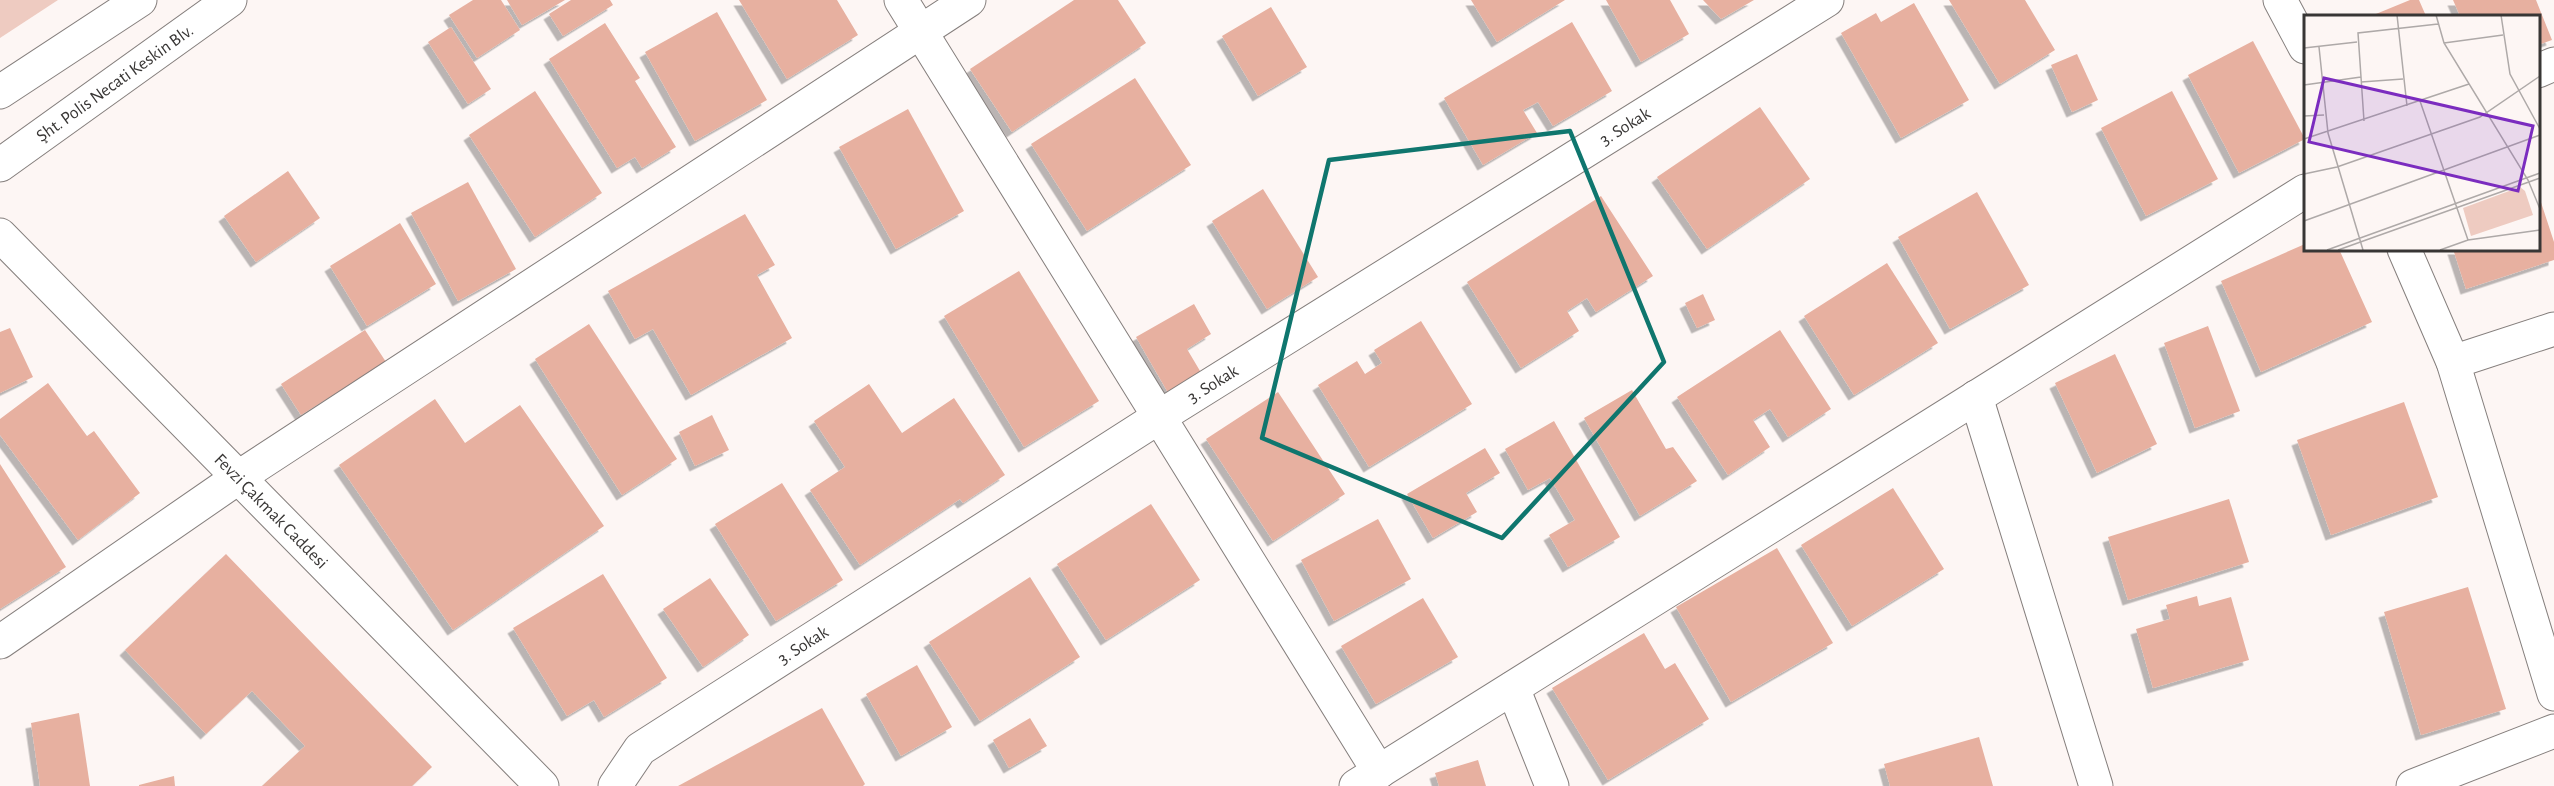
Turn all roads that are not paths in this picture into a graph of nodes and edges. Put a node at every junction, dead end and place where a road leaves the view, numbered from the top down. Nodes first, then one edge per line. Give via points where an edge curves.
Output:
1 (140, 0) edge
2 (230, 0) edge
3 (901, 0) edge
4 (969, 0) edge
5 (1827, 0) edge
6 (2280, 0) edge
7 (921, 30) junction
8 (2304, 45) edge
9 (2554, 64) edge
10 (2539, 72) edge
11 (0, 92) edge
12 (0, 165) edge
13 (2304, 192) edge
14 (0, 236) edge
15 (2404, 250) edge
16 (2554, 329) edge
17 (2453, 362) junction
18 (1976, 397) junction
19 (1160, 417) junction
20 (239, 477) junction
21 (0, 642) edge
22 (1513, 688) junction
23 (2554, 694) edge
24 (2554, 731) edge
25 (1368, 779) edge
26 (542, 786) edge
27 (615, 786) edge
28 (1552, 786) edge
29 (2096, 786) edge
30 (2414, 786) edge

1 - 11 street
2 - 12 street, Şht. Polis Necati Keskin Blv.
3 - 7 street
4 - 7 street
5 - 19 street, 3. Sokak
6 - 8 street
7 - 19 street
7 - 20 street
9 - 10 street
13 - 18 street
14 - 20 street, Fevzi Çakmak Caddesi
15 - 17 street
16 - 17 street
17 - 23 street
18 - 22 street
18 - 29 street
19 - 25 street
19 - 27 street, 3. Sokak via 640,748
20 - 21 street
20 - 26 street, Fevzi Çakmak Caddesi
22 - 25 street
22 - 28 street
24 - 30 street

